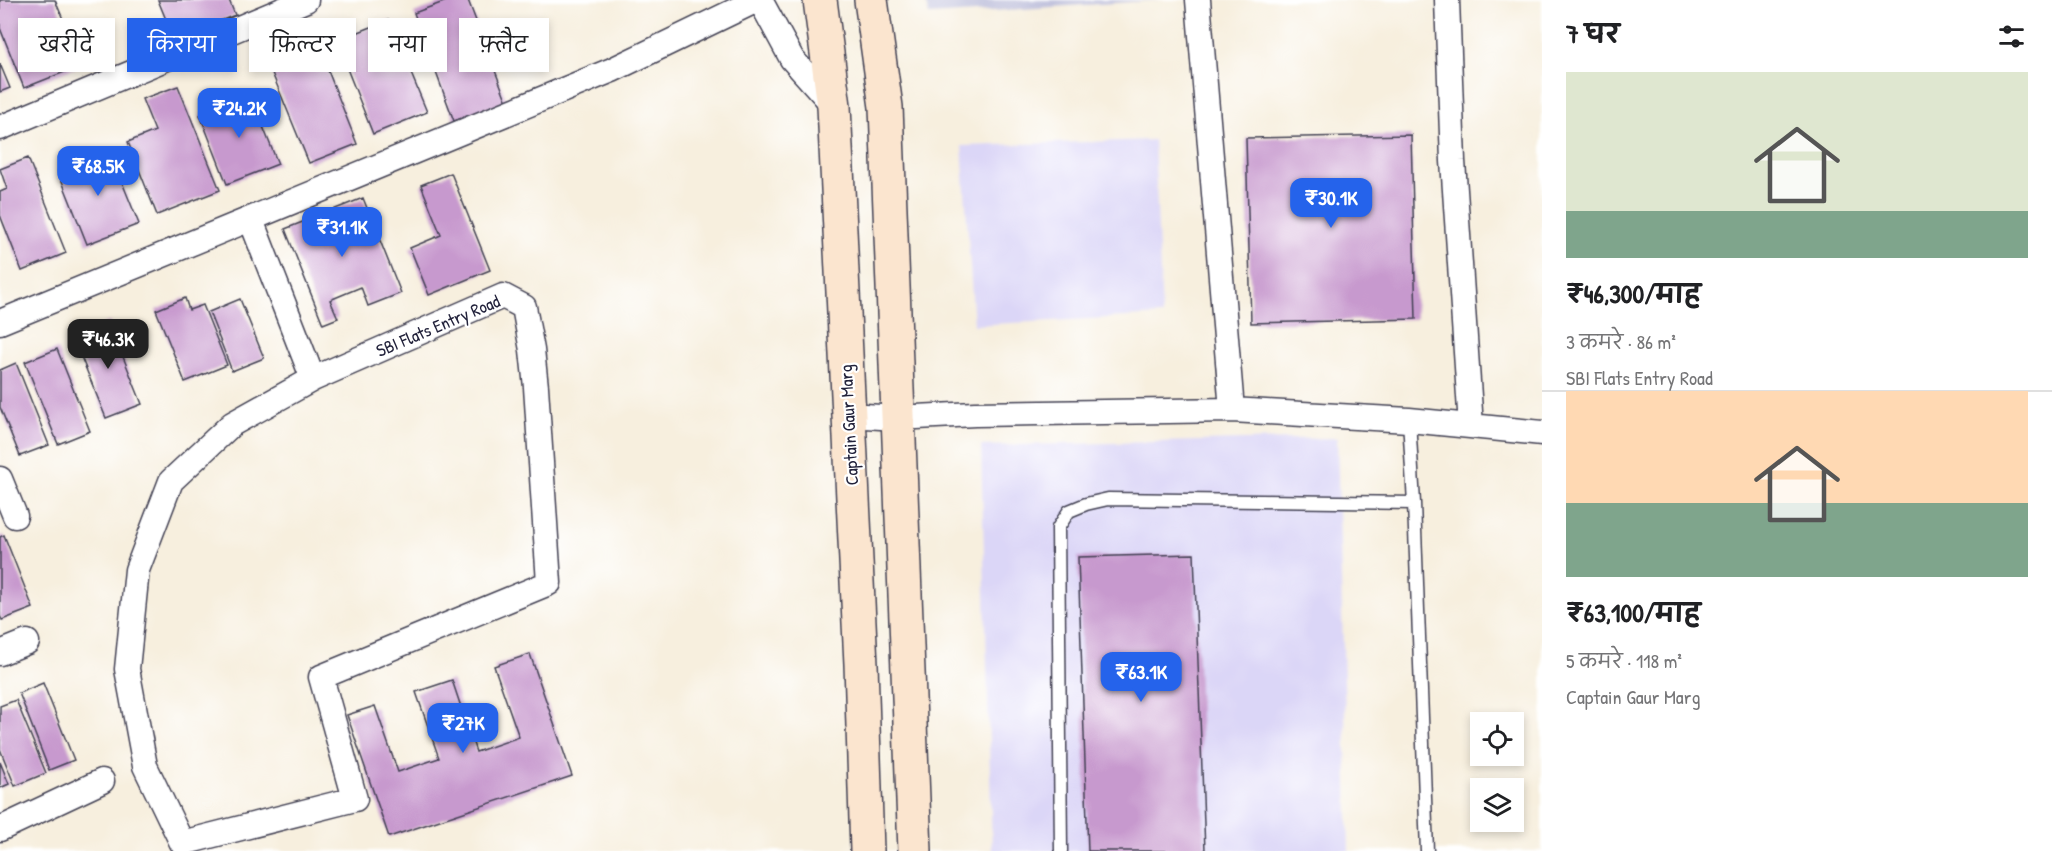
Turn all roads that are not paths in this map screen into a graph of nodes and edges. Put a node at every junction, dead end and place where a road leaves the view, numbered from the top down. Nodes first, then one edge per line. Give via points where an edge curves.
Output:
1 (306, 0) edge
2 (759, 0) edge
3 (820, 0) edge
4 (871, 0) edge
5 (1198, 0) edge
6 (1447, 0) edge
7 (834, 106) junction
8 (0, 128) edge
9 (250, 220) junction
10 (0, 322) edge
11 (313, 379) junction
12 (1232, 411) junction
13 (849, 415) junction
14 (897, 418) junction
15 (1409, 420) junction
16 (1471, 426) junction
17 (1542, 433) edge
18 (0, 479) edge
19 (1414, 503) junction
20 (15, 516) dead end
21 (27, 642) dead end
22 (0, 653) edge
23 (102, 781) dead end
24 (0, 829) edge
25 (867, 851) edge
26 (915, 851) edge
27 (1061, 851) edge
28 (1427, 851) edge

1 - 8 street
2 - 7 street via 792,59
2 - 9 street via 632,62
3 - 7 main road, Captain Gaur Marg
4 - 14 main road via 886,107
5 - 12 street
6 - 16 street via 1453,162
7 - 13 main road, Captain Gaur Marg
9 - 10 street
9 - 11 street
11 - 11 street, SBI Flats Entry Road via 503,296 524,307 536,387 549,583 321,677 355,799 182,843 145,766 127,669 137,570 171,481 232,424
12 - 14 street
12 - 15 street
13 - 14 street
13 - 25 main road, Captain Gaur Marg
14 - 26 main road
15 - 16 street
15 - 19 lane
16 - 17 street
18 - 20 street
19 - 27 lane via 1108,499 1069,511 1058,528
19 - 28 lane
21 - 22 street
23 - 24 street

